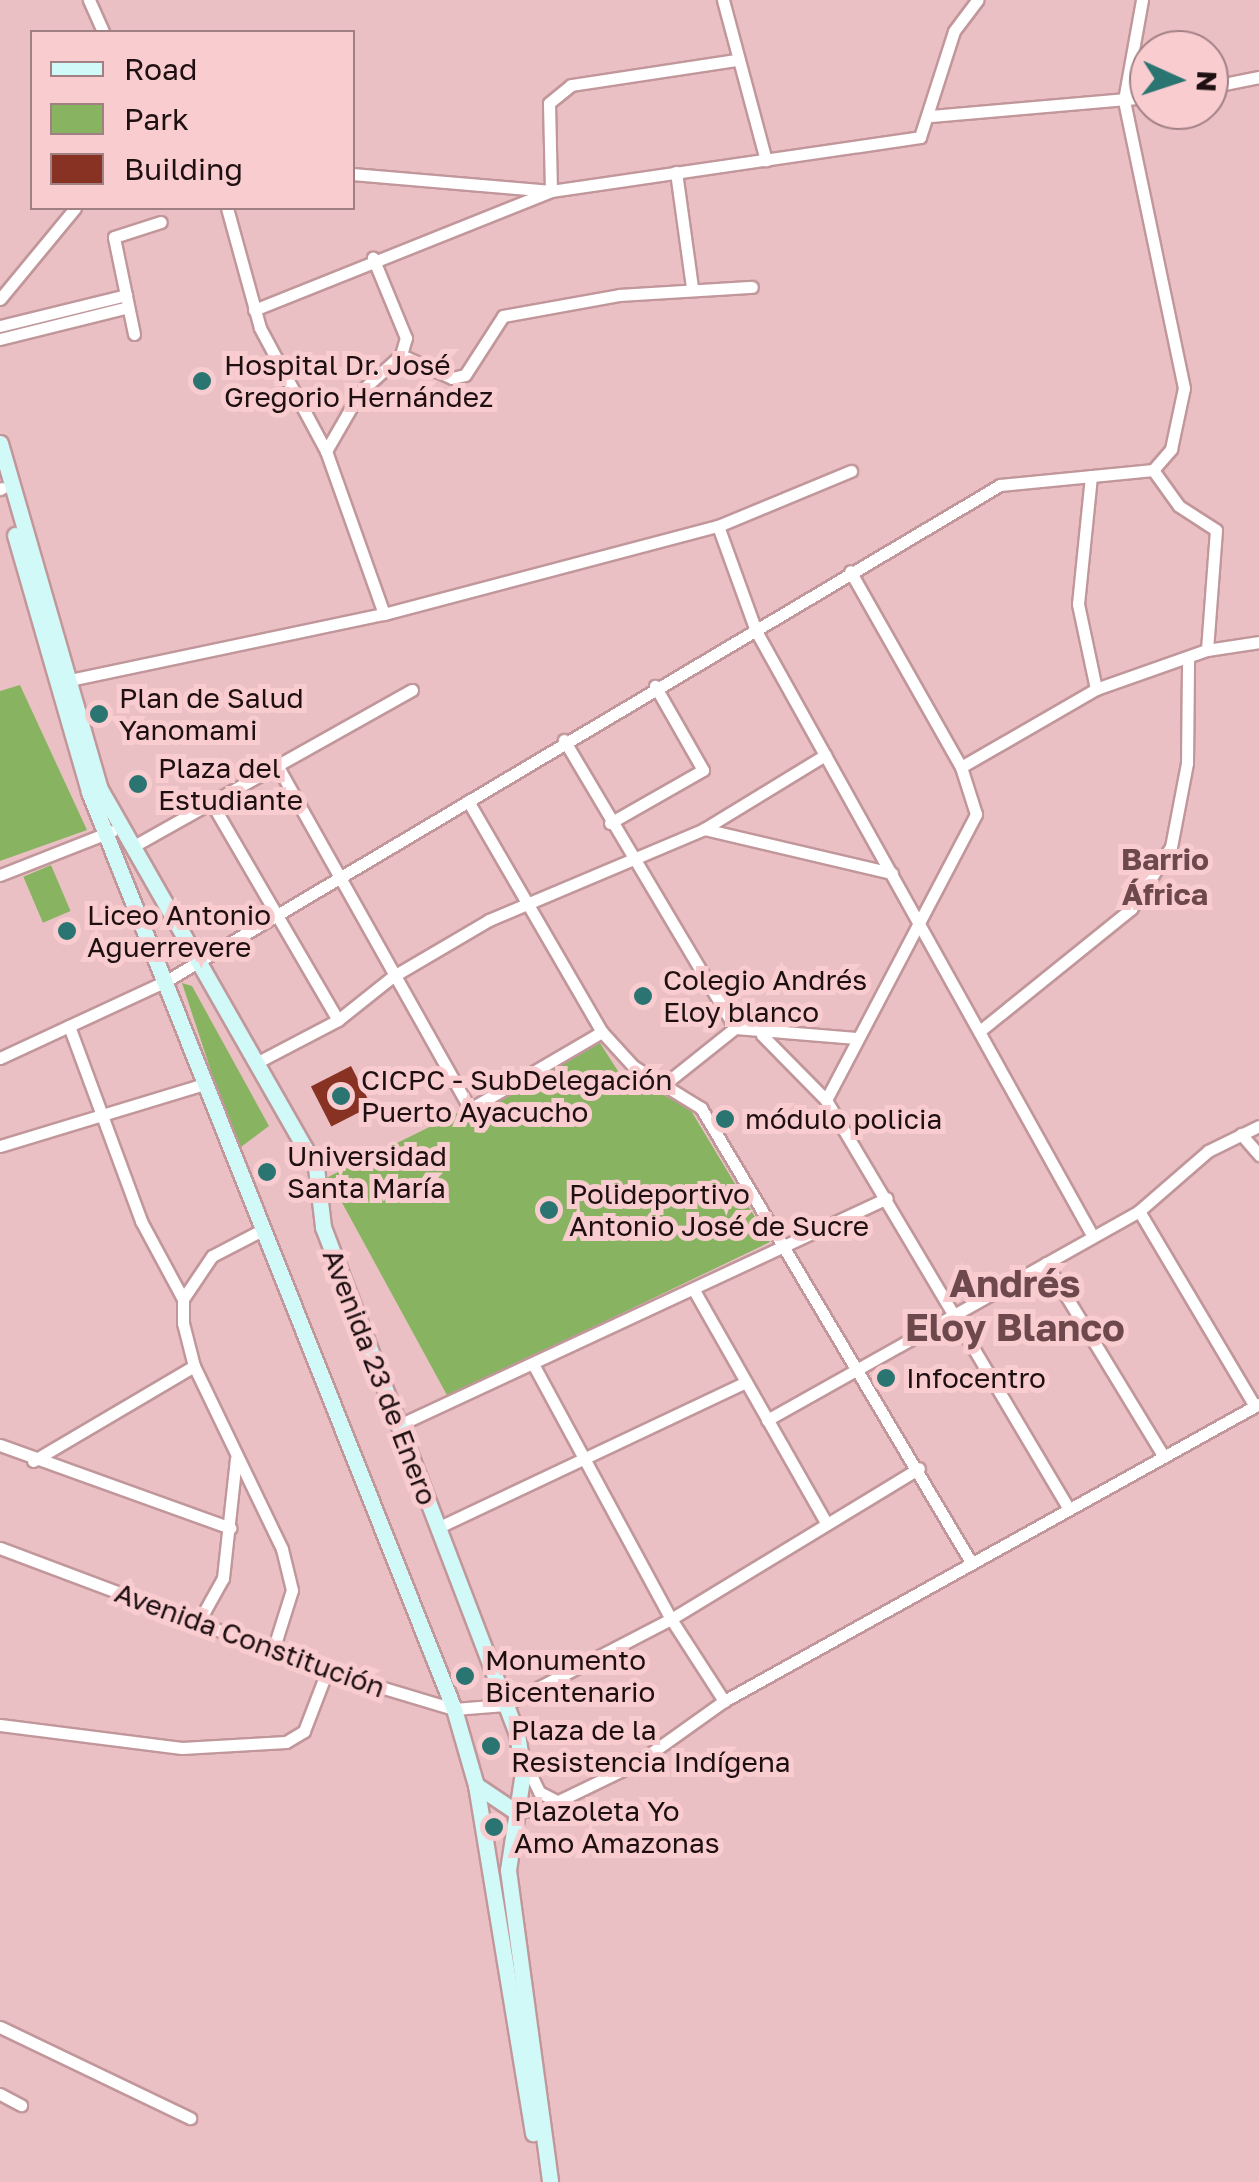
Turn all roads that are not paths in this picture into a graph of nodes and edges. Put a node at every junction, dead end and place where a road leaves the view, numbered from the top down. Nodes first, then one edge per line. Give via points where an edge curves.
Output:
1 (89, 0) edge
2 (724, 0) edge
3 (976, 0) edge
4 (1142, 0) edge
5 (102, 30) edge
6 (737, 60) junction
7 (1259, 77) edge
8 (1229, 83) edge
9 (1129, 99) edge
10 (1124, 100) junction
11 (931, 116) junction
12 (766, 160) junction
13 (676, 172) junction
14 (355, 174) edge
15 (551, 190) junction
16 (73, 210) edge
17 (228, 210) edge
18 (160, 222) dead end
19 (373, 258) junction
20 (752, 287) dead end
21 (692, 288) junction
22 (0, 300) edge
23 (127, 301) junction
24 (254, 310) junction
25 (0, 326) edge
26 (134, 334) dead end
27 (0, 339) edge
28 (402, 355) junction
29 (0, 443) edge
30 (326, 451) junction
31 (1154, 470) junction
32 (851, 471) dead end
33 (1092, 476) junction
34 (1, 486) edge
35 (718, 526) junction
36 (850, 572) junction
37 (384, 614) junction
38 (756, 631) junction
39 (1259, 642) edge
40 (1207, 650) junction
41 (1188, 659) junction
42 (62, 682) junction
43 (655, 686) junction
44 (1096, 689) junction
45 (412, 690) dead end
46 (564, 740) junction
47 (825, 756) junction
48 (278, 767) junction
49 (961, 767) junction
50 (468, 801) junction
51 (211, 802) junction
52 (610, 822) junction
53 (113, 830) junction
54 (704, 830) junction
55 (132, 847) junction
56 (630, 859) junction
57 (892, 873) junction
58 (0, 875) edge
59 (338, 876) junction
60 (527, 908) junction
61 (275, 914) junction
62 (918, 931) junction
63 (196, 958) junction
64 (392, 977) junction
65 (166, 981) junction
66 (338, 1020) junction
67 (69, 1026) junction
68 (736, 1028) junction
69 (981, 1030) junction
70 (602, 1032) junction
71 (762, 1035) junction
72 (857, 1038) junction
73 (0, 1058) edge
74 (256, 1062) junction
75 (666, 1084) junction
76 (201, 1085) junction
77 (826, 1100) junction
78 (99, 1116) junction
79 (1259, 1126) edge
80 (1242, 1134) junction
81 (0, 1146) edge
82 (1259, 1155) edge
83 (886, 1198) junction
84 (1138, 1210) junction
85 (262, 1230) junction
86 (1092, 1235) junction
87 (781, 1248) junction
88 (1046, 1263) junction
89 (694, 1292) junction
90 (183, 1298) junction
91 (955, 1318) junction
92 (534, 1364) junction
93 (194, 1366) junction
94 (859, 1371) junction
95 (744, 1382) junction
96 (1257, 1405) edge
97 (767, 1420) junction
98 (397, 1426) junction
99 (0, 1445) edge
100 (237, 1455) junction
101 (1164, 1457) junction
102 (33, 1461) junction
103 (584, 1463) junction
104 (919, 1468) junction
105 (1068, 1508) junction
106 (826, 1523) junction
107 (230, 1528) junction
108 (437, 1528) junction
109 (0, 1548) edge
110 (972, 1564) junction
111 (671, 1619) junction
112 (198, 1623) junction
113 (274, 1647) junction
114 (327, 1671) junction
115 (724, 1701) junction
116 (505, 1704) junction
117 (454, 1709) junction
118 (0, 1724) edge
119 (523, 1759) junction
120 (476, 1784) junction
121 (521, 1784) junction
122 (494, 1801) junction
123 (557, 1802) junction
124 (516, 1812) junction
125 (0, 2027) edge
126 (0, 2094) edge
127 (21, 2106) dead end
128 (190, 2118) dead end
129 (539, 2182) edge
130 (550, 2182) edge

1 - 5 street
2 - 6 street
3 - 11 street via 954,30
4 - 10 street
6 - 12 street
6 - 15 street via 591,76 556,94 549,102
7 - 8 street
9 - 10 street
10 - 11 street
10 - 31 street via 1182,352 1177,427
11 - 12 street via 920,136
12 - 13 street
13 - 15 street
13 - 21 street
14 - 15 street
15 - 19 street
16 - 22 street
17 - 24 street
18 - 23 street via 114,237
19 - 24 street
19 - 28 street via 406,338
20 - 21 street
21 - 28 street via 503,316 472,366 452,378
23 - 25 street
23 - 26 street
23 - 27 street
24 - 30 street via 294,401
28 - 30 street via 360,392
29 - 42 main road, Avenida 23 de Enero
30 - 37 street
31 - 33 street
31 - 40 street via 1179,506 1216,530
32 - 35 street via 761,502
33 - 36 street via 1000,485
33 - 44 street via 1078,604
34 - 42 main road, Avenida 23 de Enero
35 - 37 street
35 - 38 street
36 - 38 street
36 - 49 street
37 - 42 street
38 - 43 street
38 - 47 street
39 - 40 street
40 - 41 street
41 - 44 street
41 - 69 street via 1188,763 1171,847 1131,909
42 - 53 main road, Avenida 23 de Enero
43 - 46 street
43 - 52 street via 703,770
44 - 49 street
45 - 48 street
46 - 50 street
46 - 52 street
47 - 54 street
47 - 57 street
48 - 51 street
48 - 59 street
49 - 62 street via 976,814
50 - 59 street
50 - 60 street
51 - 55 street
51 - 61 street
52 - 56 street
53 - 55 main road, Avenida 23 de Enero
53 - 58 street
53 - 65 main road, Avenida 23 de Enero
54 - 56 street
54 - 57 street
55 - 63 main road, Avenida 23 de Enero
56 - 60 street
56 - 68 street
57 - 62 street
59 - 61 street
59 - 64 street
60 - 64 street via 489,920
60 - 70 street
61 - 63 street
61 - 66 street
62 - 69 street
62 - 72 street
63 - 65 street
63 - 74 main road, Avenida 23 de Enero
64 - 66 street
64 - 70 street via 470,1109
65 - 67 street
65 - 76 main road, Avenida 23 de Enero
66 - 74 street
67 - 73 street
67 - 78 street
68 - 71 street
68 - 75 street
69 - 86 street
70 - 75 street via 632,1066
71 - 72 street
71 - 77 street
72 - 77 street
74 - 98 main road, Avenida 23 de Enero via 316,1168 323,1227
75 - 87 street via 701,1108
76 - 78 street
76 - 85 main road, Avenida 23 de Enero
77 - 83 street
78 - 81 street
78 - 90 street
79 - 80 street
80 - 82 street
80 - 84 street via 1208,1150
83 - 87 street
83 - 91 street
84 - 86 street
84 - 96 street
85 - 90 street via 212,1256
85 - 117 main road, Avenida 23 de Enero
86 - 88 street
87 - 89 street
87 - 94 street
88 - 91 street
88 - 101 street
89 - 92 street
89 - 95 street
90 - 93 street
91 - 94 street
91 - 105 street
92 - 98 street
92 - 103 street
93 - 100 street
93 - 102 street
94 - 97 street
94 - 104 street
95 - 97 street
95 - 103 street
96 - 101 street
97 - 106 street
98 - 108 main road, Avenida 23 de Enero
99 - 102 street
100 - 107 street
100 - 113 street via 292,1590
101 - 105 street
102 - 107 street
103 - 108 street
103 - 111 street
104 - 106 street
104 - 110 street
105 - 110 street
106 - 111 street
107 - 112 street via 224,1578
108 - 116 main road, Avenida 23 de Enero
109 - 112 street, Avenida Constitución
110 - 115 street
111 - 115 street
111 - 116 street
112 - 113 street, Avenida Constitución
113 - 114 street, Avenida Constitución
114 - 117 street, Avenida Constitución
114 - 118 street via 304,1730 286,1742 182,1748
115 - 123 street via 636,1763
116 - 117 street, Avenida Constitución
116 - 119 main road, Avenida 23 de Enero
117 - 120 main road, Avenida 23 de Enero
119 - 121 main road, Avenida 23 de Enero
119 - 123 street via 539,1792
120 - 122 main road
120 - 129 main road, Avenida 23 de Enero
121 - 122 main road via 512,1798
121 - 124 main road, Avenida 23 de Enero
122 - 124 main road
123 - 124 street
124 - 130 main road, Avenida 23 de Enero via 508,1870
125 - 128 street
126 - 127 street

